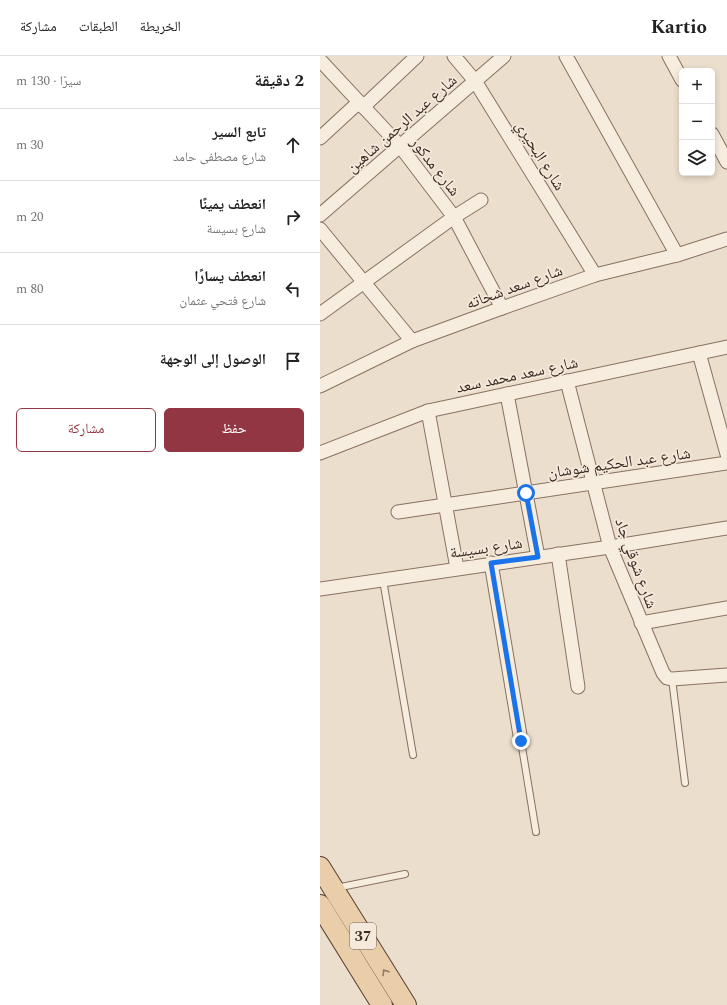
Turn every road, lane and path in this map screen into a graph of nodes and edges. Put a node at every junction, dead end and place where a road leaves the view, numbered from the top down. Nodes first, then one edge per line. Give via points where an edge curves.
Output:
1 (417, 56) edge
2 (454, 56) edge
3 (504, 56) edge
4 (566, 56) edge
5 (669, 56) edge
6 (320, 60) edge
7 (679, 74) edge
8 (475, 81) junction
9 (361, 104) junction
10 (320, 138) edge
11 (715, 140) edge
12 (400, 146) junction
13 (727, 162) edge
14 (481, 200) dead end
15 (320, 215) edge
16 (454, 217) junction
17 (320, 229) edge
18 (727, 239) edge
19 (677, 255) junction
20 (594, 275) junction
21 (364, 282) junction
22 (502, 308) junction
23 (320, 314) edge
24 (412, 341) junction
25 (727, 347) edge
26 (699, 353) junction
27 (567, 381) junction
28 (320, 386) edge
29 (507, 394) junction
30 (428, 411) junction
31 (320, 453) edge
32 (727, 454) edge
33 (727, 463) edge
34 (593, 483) junction
35 (526, 493) junction
36 (445, 505) junction
37 (398, 512) dead end
38 (727, 528) edge
39 (610, 547) junction
40 (558, 554) junction
41 (538, 557) junction
42 (491, 563) junction
43 (457, 568) junction
44 (383, 579) junction
45 (320, 589) edge
46 (727, 608) edge
47 (641, 623) junction
48 (727, 675) edge
49 (672, 679) junction
50 (578, 687) dead end
51 (521, 741) joint
52 (413, 755) dead end
53 (685, 783) dead end
54 (536, 832) dead end
55 (320, 867) edge
56 (405, 874) dead end
57 (333, 888) junction
58 (320, 904) edge
59 (348, 912) junction
60 (331, 923) junction
61 (382, 1005) edge
62 (406, 1005) edge

1 - 9 street
2 - 8 street, شارع البحيري
3 - 8 street, شارع عبد الرحمن شاهين
4 - 19 street
5 - 7 street
6 - 9 street, شارع مدكور
8 - 12 street, شارع عبد الرحمن شاهين
8 - 20 street, شارع البحيري
9 - 10 street
9 - 12 street, شارع مدكور
11 - 13 street
12 - 15 street, شارع عبد الرحمن شاهين
12 - 16 street, شارع مدكور
14 - 16 street
16 - 21 street
16 - 22 street, شارع مدكور
17 - 21 street
18 - 19 street, شارع سعد شحاته
19 - 20 street, شارع سعد شحاته
20 - 22 street, شارع سعد شحاته
21 - 23 street
21 - 24 street
22 - 24 street, شارع سعد شحاته
24 - 28 street, شارع سعد شحاته
25 - 26 street, شارع سعد محمد سعد
26 - 27 street, شارع سعد محمد سعد
26 - 32 street
27 - 29 street, شارع سعد محمد سعد
27 - 34 street, شارع شوقي جاد
29 - 30 street, شارع سعد محمد سعد
29 - 35 street
30 - 31 street, شارع سعد محمد سعد
30 - 36 street
33 - 34 street, شارع عبد الحكيم شوشان
34 - 35 street, شارع عبد الحكيم شوشان
34 - 39 street, شارع شوقي جاد
35 - 36 street, شارع عبد الحكيم شوشان
35 - 41 street
36 - 37 street, شارع عبد الحكيم شوشان
36 - 43 street
38 - 39 street, شارع بسيسة
39 - 40 street, شارع بسيسة
39 - 47 street, شارع شوقي جاد
40 - 41 street, شارع بسيسة
40 - 50 street
41 - 42 street, شارع بسيسة
42 - 43 street, شارع بسيسة
42 - 51 street
43 - 44 street, شارع بسيسة
44 - 45 street, شارع بسيسة
44 - 52 lane
46 - 47 street
47 - 49 street, شارع شوقي جاد via 663,673
48 - 49 street
49 - 53 lane
51 - 54 lane
55 - 57 main road, 37
56 - 57 lane
57 - 59 main road, 37
58 - 60 main road, 37
59 - 60 main road
62 -> 59 main road, 37
60 - 61 main road, 37

